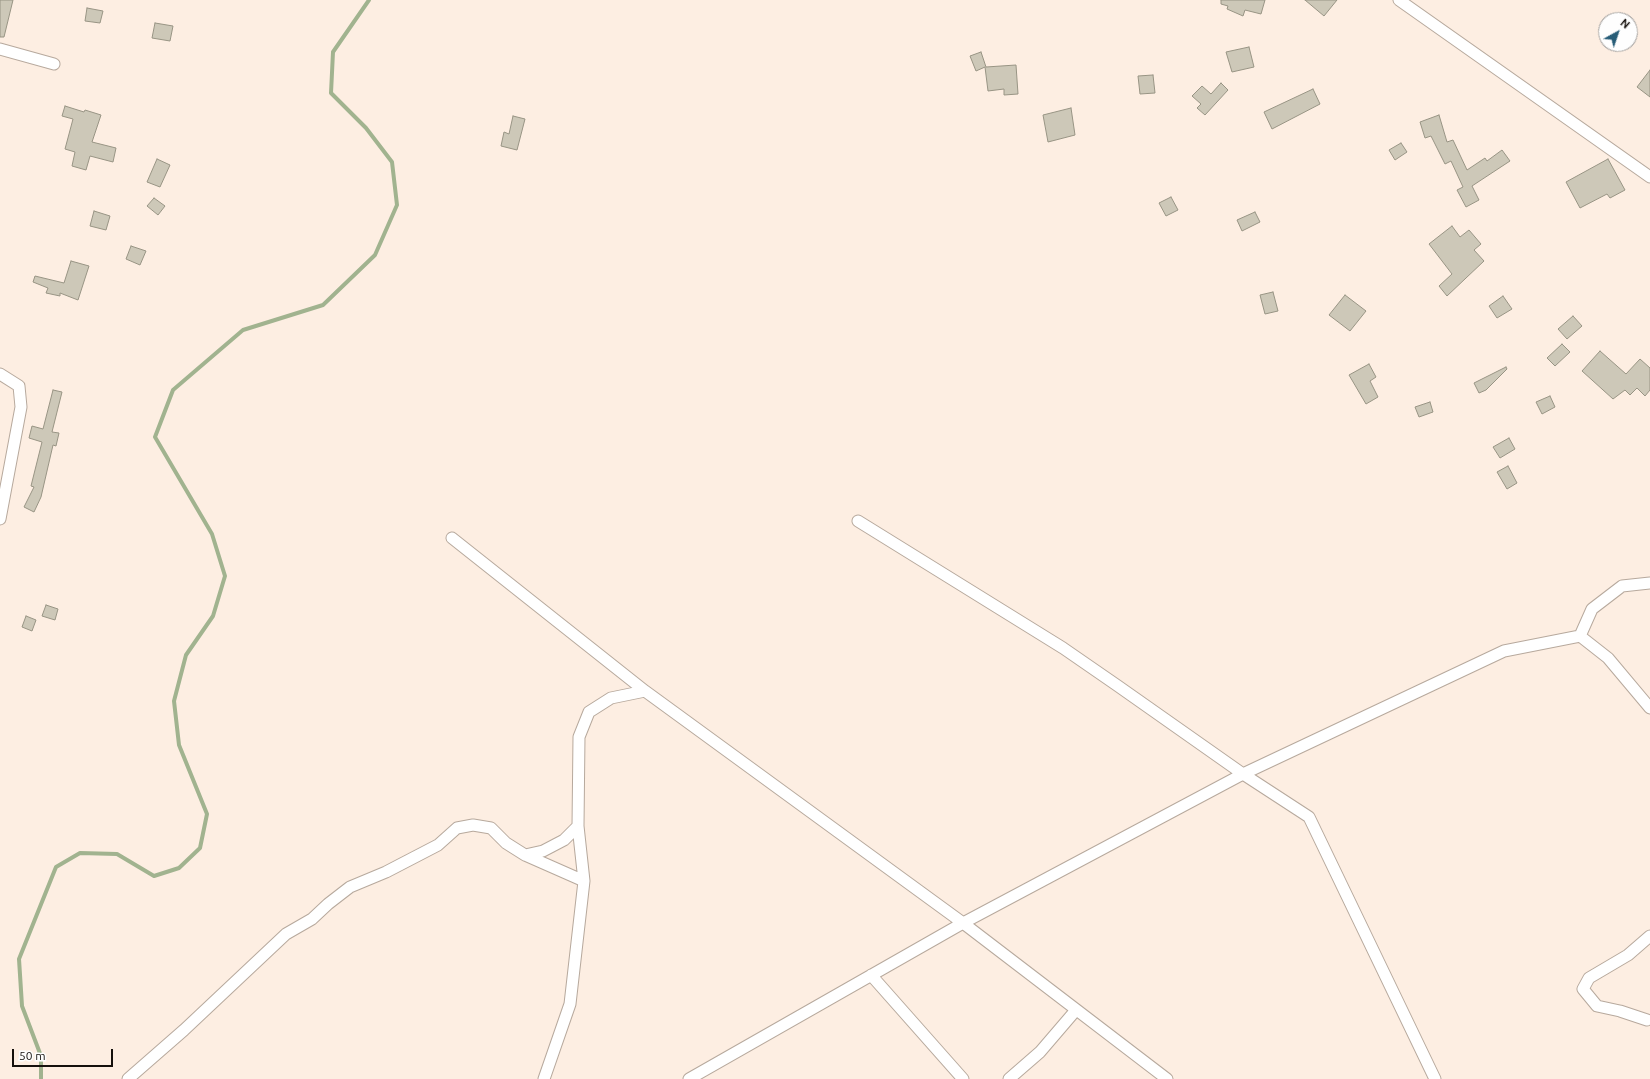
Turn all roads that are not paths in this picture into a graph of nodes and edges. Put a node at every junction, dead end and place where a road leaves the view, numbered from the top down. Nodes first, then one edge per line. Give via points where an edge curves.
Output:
1 (1399, 0) edge
2 (0, 49) edge
3 (54, 64) dead end
4 (1650, 177) edge
5 (0, 374) edge
6 (0, 519) edge
7 (858, 521) dead end
8 (452, 538) dead end
9 (1650, 583) edge
10 (1580, 636) junction
11 (645, 691) junction
12 (1650, 708) edge
13 (1243, 774) junction
14 (578, 826) junction
15 (525, 855) junction
16 (584, 882) junction
17 (963, 923) junction
18 (1650, 936) edge
19 (871, 975) junction
20 (1076, 1010) junction
21 (1649, 1022) edge
22 (128, 1079) edge
23 (544, 1079) edge
24 (689, 1079) edge
25 (963, 1079) edge
26 (1009, 1079) edge
27 (1167, 1079) edge
28 (1435, 1079) edge

1 - 4 street
2 - 3 street
5 - 6 street via 19,386 21,407
7 - 13 street via 1062,648
8 - 11 street
9 - 10 street via 1622,586 1592,609
10 - 12 street via 1608,658
10 - 13 street via 1504,651
11 - 14 street via 611,698 589,712 579,737
11 - 17 street
13 - 17 street
13 - 28 street via 1309,817
14 - 15 street via 564,840
14 - 16 street
15 - 16 street
15 - 22 street via 506,843 491,828 473,825 457,828 438,845 350,887 312,919 286,934
16 - 23 street via 570,1004
17 - 19 street
17 - 20 street
18 - 21 street via 1628,955 1589,978 1582,989 1597,1006
19 - 24 street
19 - 25 street
20 - 26 street via 1040,1052
20 - 27 street

